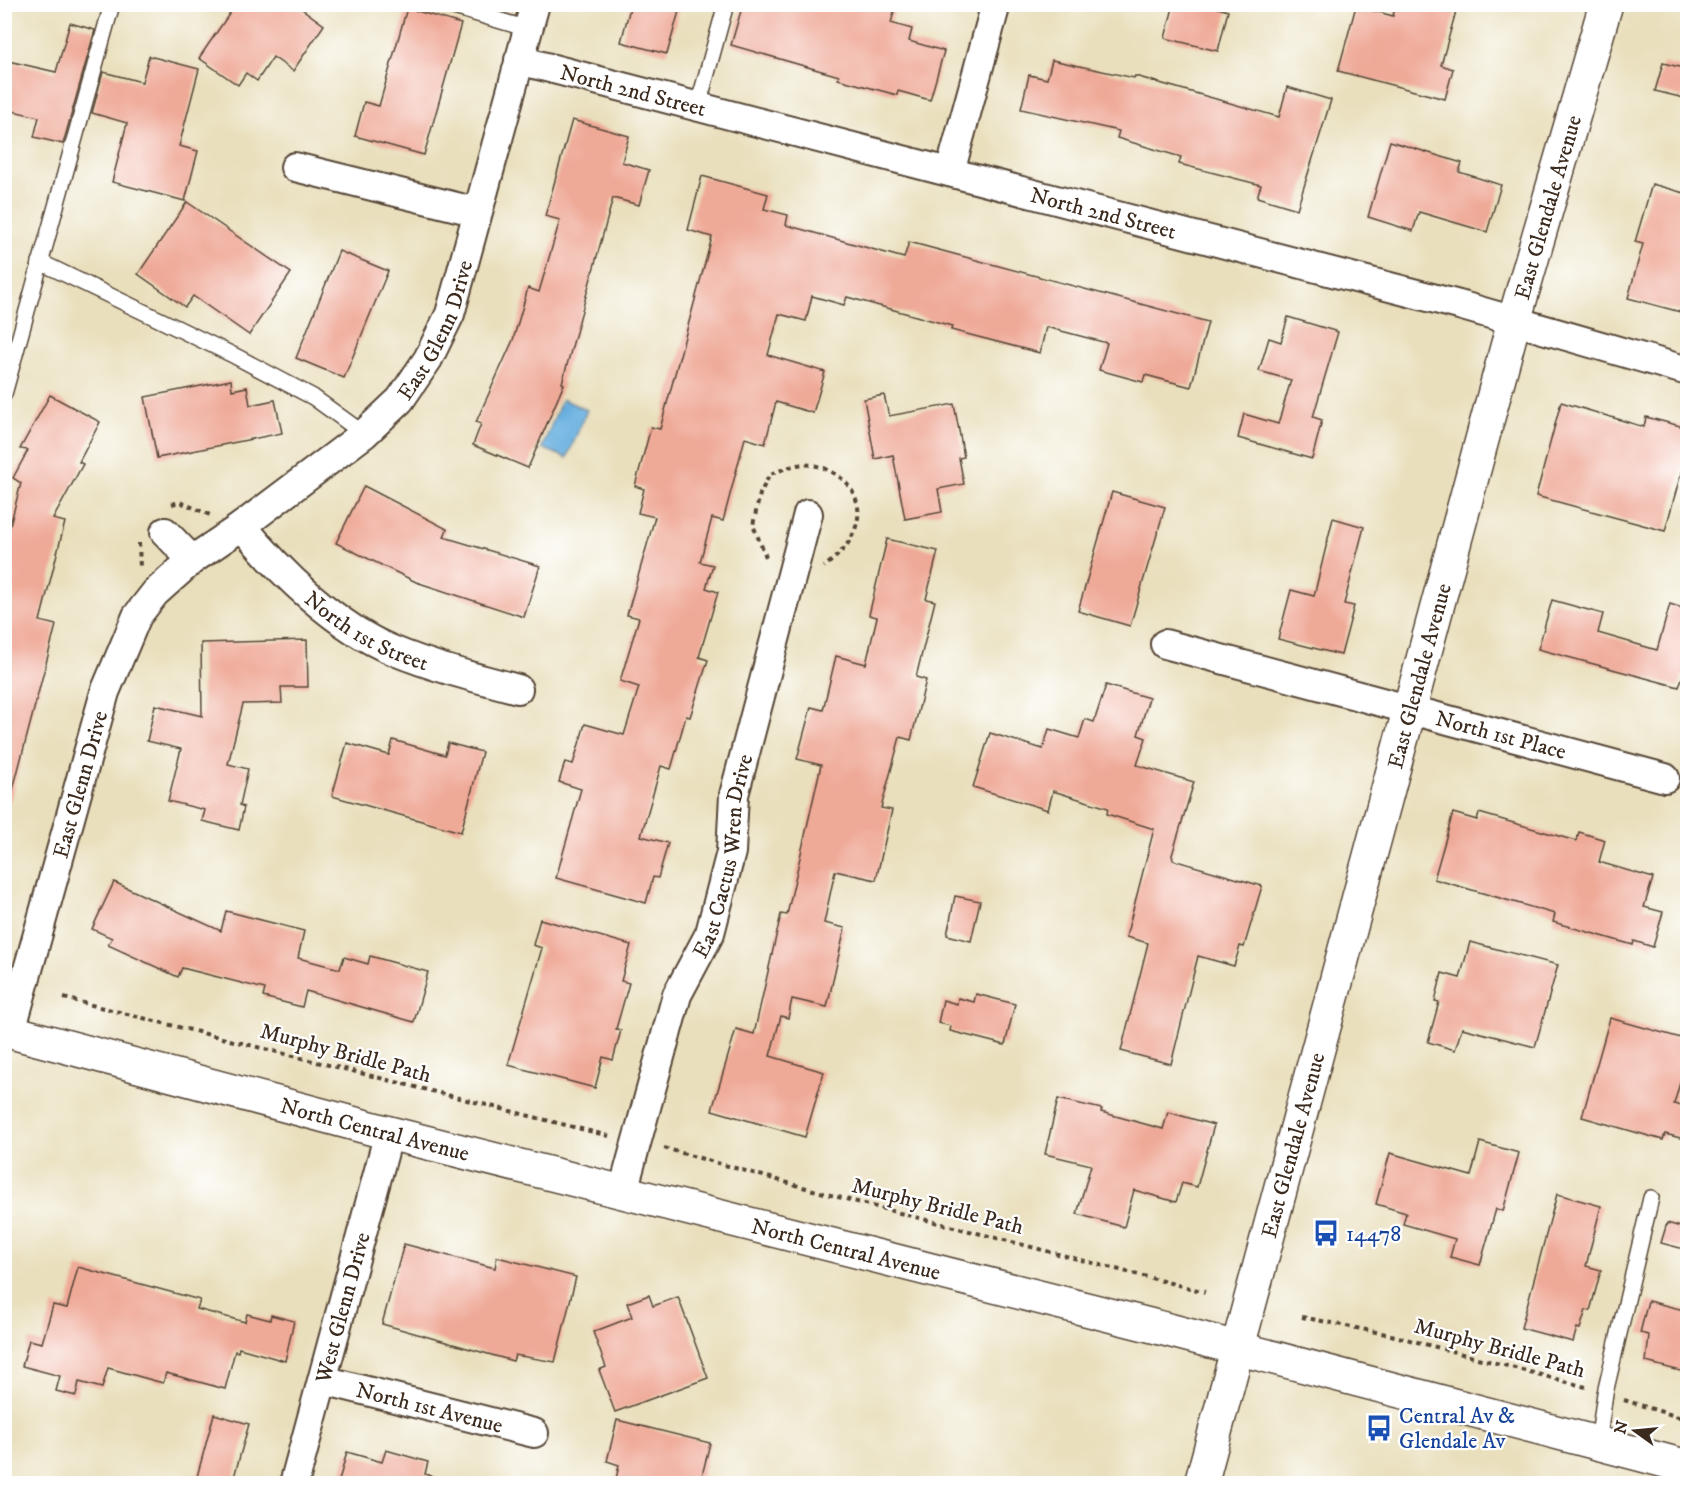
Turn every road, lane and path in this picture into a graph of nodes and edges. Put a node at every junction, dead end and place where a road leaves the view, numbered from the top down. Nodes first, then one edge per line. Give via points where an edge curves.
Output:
1 (112, 4) edge
2 (444, 4) edge
3 (726, 4) edge
4 (996, 4) edge
5 (1606, 4) edge
6 (531, 17) edge
7 (519, 60) junction
8 (698, 106) junction
9 (295, 167) dead end
10 (950, 172) junction
11 (477, 212) junction
12 (40, 262) junction
13 (1514, 321) junction
14 (1688, 371) edge
15 (4, 394) edge
16 (364, 434) junction
17 (808, 514) dead end
18 (242, 526) junction
19 (165, 532) dead end
20 (192, 560) junction
21 (1165, 644) dead end
22 (518, 689) dead end
23 (1411, 708) junction
24 (1665, 778) dead end
25 (64, 998) dead end
26 (8, 1030) edge
27 (616, 1131) dead end
28 (389, 1133) junction
29 (664, 1148) dead end
30 (623, 1191) junction
31 (1651, 1198) dead end
32 (1205, 1292) dead end
33 (1302, 1317) dead end
34 (1238, 1349) junction
35 (323, 1380) junction
36 (1605, 1393) junction
37 (1688, 1420) edge
38 (534, 1433) dead end
39 (1598, 1444) junction
40 (1688, 1467) edge
41 (294, 1484) edge
42 (1202, 1484) edge

1 - 12 lane
2 - 6 lane
3 - 8 lane
4 - 10 street
5 - 13 main road, East Glendale Avenue
6 - 7 street, East Glenn Drive
7 - 8 street, North 2nd Street
7 - 11 street, East Glenn Drive
8 - 10 street, North 2nd Street
9 - 11 street
10 - 13 street, North 2nd Street
11 - 16 street, East Glenn Drive via 450,314 428,359 400,400
12 - 15 lane
12 - 16 lane via 235,356 313,398
13 - 14 street, North 2nd Street
13 - 23 main road, East Glendale Avenue
16 - 18 street, East Glenn Drive
17 - 30 street, East Cactus Wren Drive via 734,795 731,852 710,933 677,994
18 - 20 street, East Glenn Drive
18 - 22 street, North 1st Street via 263,552 331,614 390,649
19 - 20 street
20 - 26 street, East Glenn Drive via 155,593 137,616 105,692
21 - 23 street, North 1st Place
23 - 24 street, North 1st Place
23 - 34 main road, East Glendale Avenue
25 - 27 path, Murphy Bridle Path via 611,1136
26 - 28 main road, North Central Avenue
28 - 30 main road, North Central Avenue
28 - 35 street, West Glenn Drive
29 - 32 path, Murphy Bridle Path
30 - 34 main road, North Central Avenue
31 - 36 lane
33 - 36 path, Murphy Bridle Path via 1391,1335
34 - 39 main road, North Central Avenue
34 - 42 main road, East Glendale Avenue
35 - 38 street, North 1st Avenue
35 - 41 street, West Glenn Drive
36 - 37 path, Murphy Bridle Path
36 - 39 lane
39 - 40 main road, North Central Avenue

